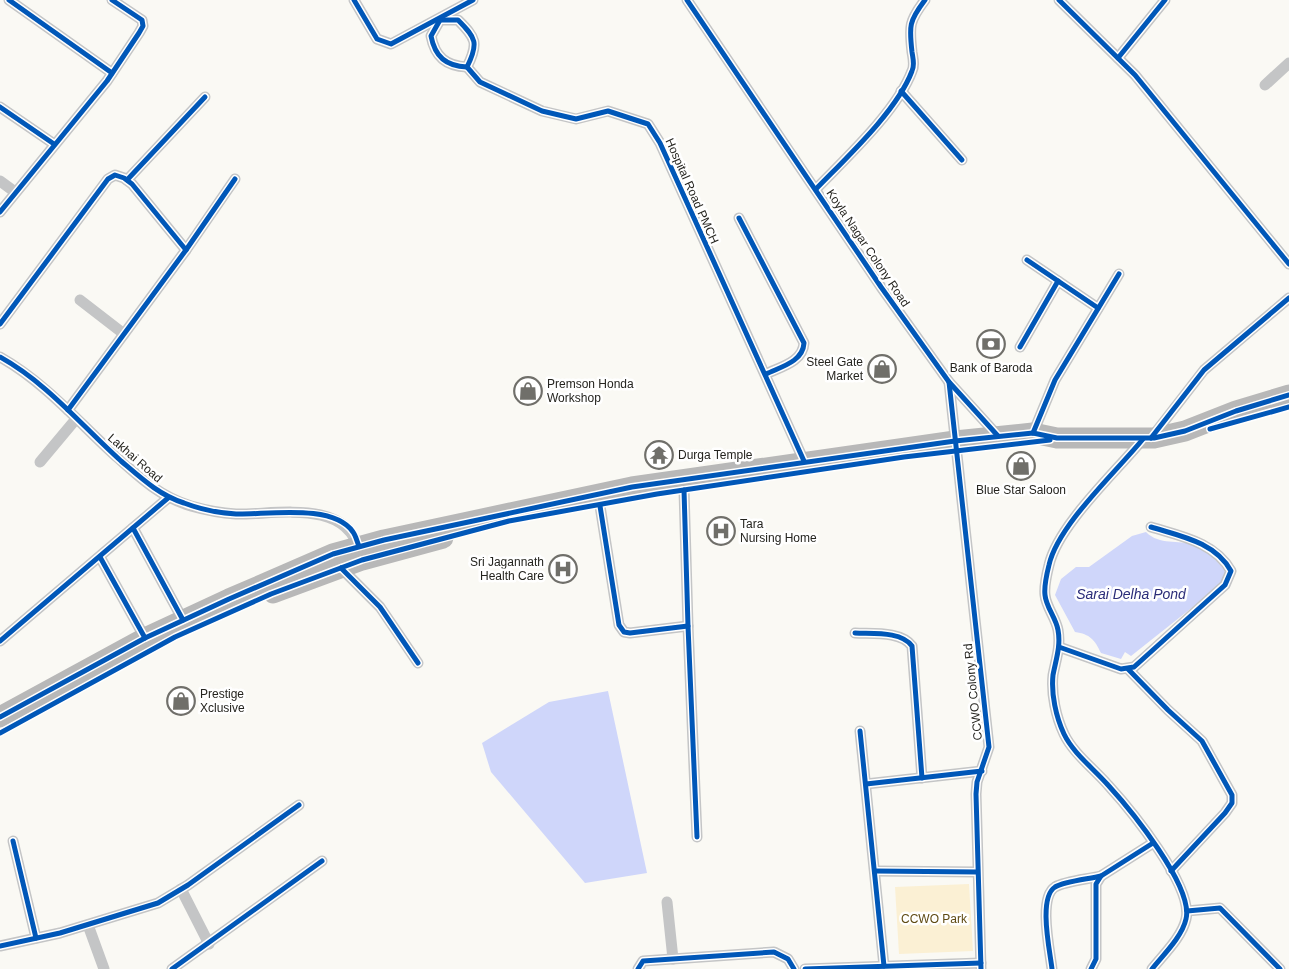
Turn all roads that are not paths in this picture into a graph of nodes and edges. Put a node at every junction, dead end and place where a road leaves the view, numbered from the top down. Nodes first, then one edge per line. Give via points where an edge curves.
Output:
1 (9, 0) edge
2 (112, 0) edge
3 (354, 0) edge
4 (473, 0) edge
5 (925, 0) edge
6 (1059, 0) edge
7 (1165, 0) edge
8 (693, 3) edge
9 (440, 20) junction
10 (1118, 58) junction
11 (1289, 63) edge
12 (467, 67) junction
13 (112, 73) junction
14 (1266, 85) dead end
15 (901, 91) junction
16 (205, 97) dead end
17 (0, 107) edge
18 (54, 144) junction
19 (962, 160) dead end
20 (235, 179) dead end
21 (127, 180) junction
22 (0, 181) edge
23 (816, 189) junction
24 (15, 192) junction
25 (0, 212) edge
26 (738, 218) dead end
27 (186, 250) junction
28 (1027, 260) dead end
29 (1289, 264) edge
30 (1119, 274) dead end
31 (1058, 281) junction
32 (1289, 298) edge
33 (80, 300) dead end
34 (1098, 308) junction
35 (0, 324) edge
36 (124, 334) junction
37 (1020, 347) dead end
38 (0, 357) edge
39 (766, 374) junction
40 (949, 382) junction
41 (1289, 395) edge
42 (1289, 407) edge
43 (68, 410) junction
44 (76, 419) junction
45 (1185, 431) junction
46 (1033, 433) junction
47 (998, 436) junction
48 (1057, 438) junction
49 (1147, 439) junction
50 (956, 445) junction
51 (40, 462) dead end
52 (804, 462) junction
53 (656, 489) junction
54 (684, 490) junction
55 (168, 498) junction
56 (600, 506) junction
57 (1151, 527) dead end
58 (133, 528) junction
59 (360, 553) junction
60 (100, 557) junction
61 (341, 568) junction
62 (183, 620) junction
63 (688, 626) junction
64 (855, 633) dead end
65 (145, 638) junction
66 (0, 641) edge
67 (1059, 647) junction
68 (418, 663) dead end
69 (1128, 669) junction
70 (0, 717) edge
71 (860, 730) dead end
72 (0, 733) edge
73 (982, 771) junction
74 (922, 778) junction
75 (866, 784) junction
76 (299, 805) dead end
77 (697, 837) dead end
78 (13, 841) dead end
79 (1153, 843) junction
80 (322, 861) dead end
81 (875, 871) junction
82 (1171, 871) junction
83 (978, 872) junction
84 (1100, 876) junction
85 (181, 889) junction
86 (667, 902) dead end
87 (1187, 910) junction
88 (88, 925) junction
89 (36, 938) junction
90 (209, 944) junction
91 (0, 946) edge
92 (673, 959) junction
93 (189, 964) edge
94 (884, 966) junction
95 (981, 966) edge
96 (104, 969) edge
97 (172, 969) edge
98 (638, 969) edge
99 (794, 969) edge
100 (804, 969) edge
101 (1052, 969) edge
102 (1091, 969) edge
103 (1152, 969) edge
104 (1280, 969) edge

1 - 13 street
2 - 13 street via 137,15 143,26
3 - 9 street via 377,39 384,44 391,44
4 - 9 street
5 - 15 street via 913,15 909,27 914,64
6 - 10 street
7 - 10 street
8 - 23 street, Koyla Nagar Colony Road
9 - 12 street via 431,36 434,50 446,64
9 - 12 street via 458,20 473,35 475,51
10 - 29 street via 1169,115
11 - 14 street
12 - 39 street, Hospital Road PMCH via 480,82 542,111 576,119 608,111 648,124 660,143
13 - 18 street
15 - 19 street
15 - 23 street via 872,130
16 - 21 street
17 - 18 street
18 - 24 street
20 - 27 street
21 - 27 street
21 - 35 street via 115,175 108,179
22 - 24 street
23 - 40 street, Koyla Nagar Colony Road
24 - 25 street
26 - 39 street via 804,343 804,351 798,358
27 - 36 street
28 - 31 street
30 - 34 street
31 - 34 street
31 - 37 street
32 - 49 street via 1204,370
33 - 36 street
34 - 46 street via 1055,380
36 - 43 street
38 - 43 street, Lakhai Road via 16,366
39 - 52 street, Hospital Road PMCH
40 - 47 street, Koyla Nagar Colony Road
40 - 50 street, Koyla Nagar Colony Road
41 - 45 highway
42 - 45 highway via 1205,431
43 - 44 street, Lakhai Road
44 - 51 street
44 - 55 street, Lakhai Road via 152,488
45 - 49 highway
46 - 47 highway
46 - 48 highway
47 - 50 highway
48 - 49 highway
48 - 50 highway via 1031,443
49 - 67 street via 1066,529 1049,564 1045,595 1058,629
50 - 52 highway
50 - 54 highway
50 - 73 street, CCWO Colony Rd via 990,747
52 - 53 highway
53 - 54 highway
53 - 56 highway
53 - 59 highway via 558,502
54 - 63 street
55 - 58 street
55 - 59 street, Lakhai Road via 214,512 291,512 332,518 353,532
56 - 59 highway via 509,521
56 - 63 street via 619,625 624,632
57 - 69 street via 1208,546 1231,571 1225,585
58 - 60 street
58 - 62 street
59 - 61 highway
59 - 62 highway via 307,564
60 - 65 street
60 - 66 street
61 - 68 street via 380,607
61 - 72 highway via 271,594 174,637
62 - 65 highway
63 - 77 street
64 - 74 street via 898,636 907,639 912,646
65 - 70 highway
67 - 69 street
67 - 79 street via 1053,692 1065,736 1135,816
69 - 82 street via 1202,741 1232,796 1226,813
71 - 75 street
73 - 74 street
73 - 83 street, CCWO Colony Rd via 976,794
74 - 75 street
75 - 81 street
76 - 85 street
78 - 89 street
79 - 82 street
79 - 84 street
80 - 90 street
81 - 83 street
81 - 94 street
82 - 87 street
83 - 95 street, CCWO Colony Rd
84 - 101 street via 1056,887 1048,895 1045,906
84 - 102 street via 1094,894 1096,959
85 - 88 street via 144,908
85 - 90 street
86 - 92 street
87 - 103 street via 1181,930
87 - 104 street via 1220,908
88 - 89 street
88 - 96 street
89 - 91 street
90 - 93 street
92 - 98 street via 643,961
92 - 99 street via 774,952 788,959
93 - 97 street
94 - 95 street
94 - 100 street

